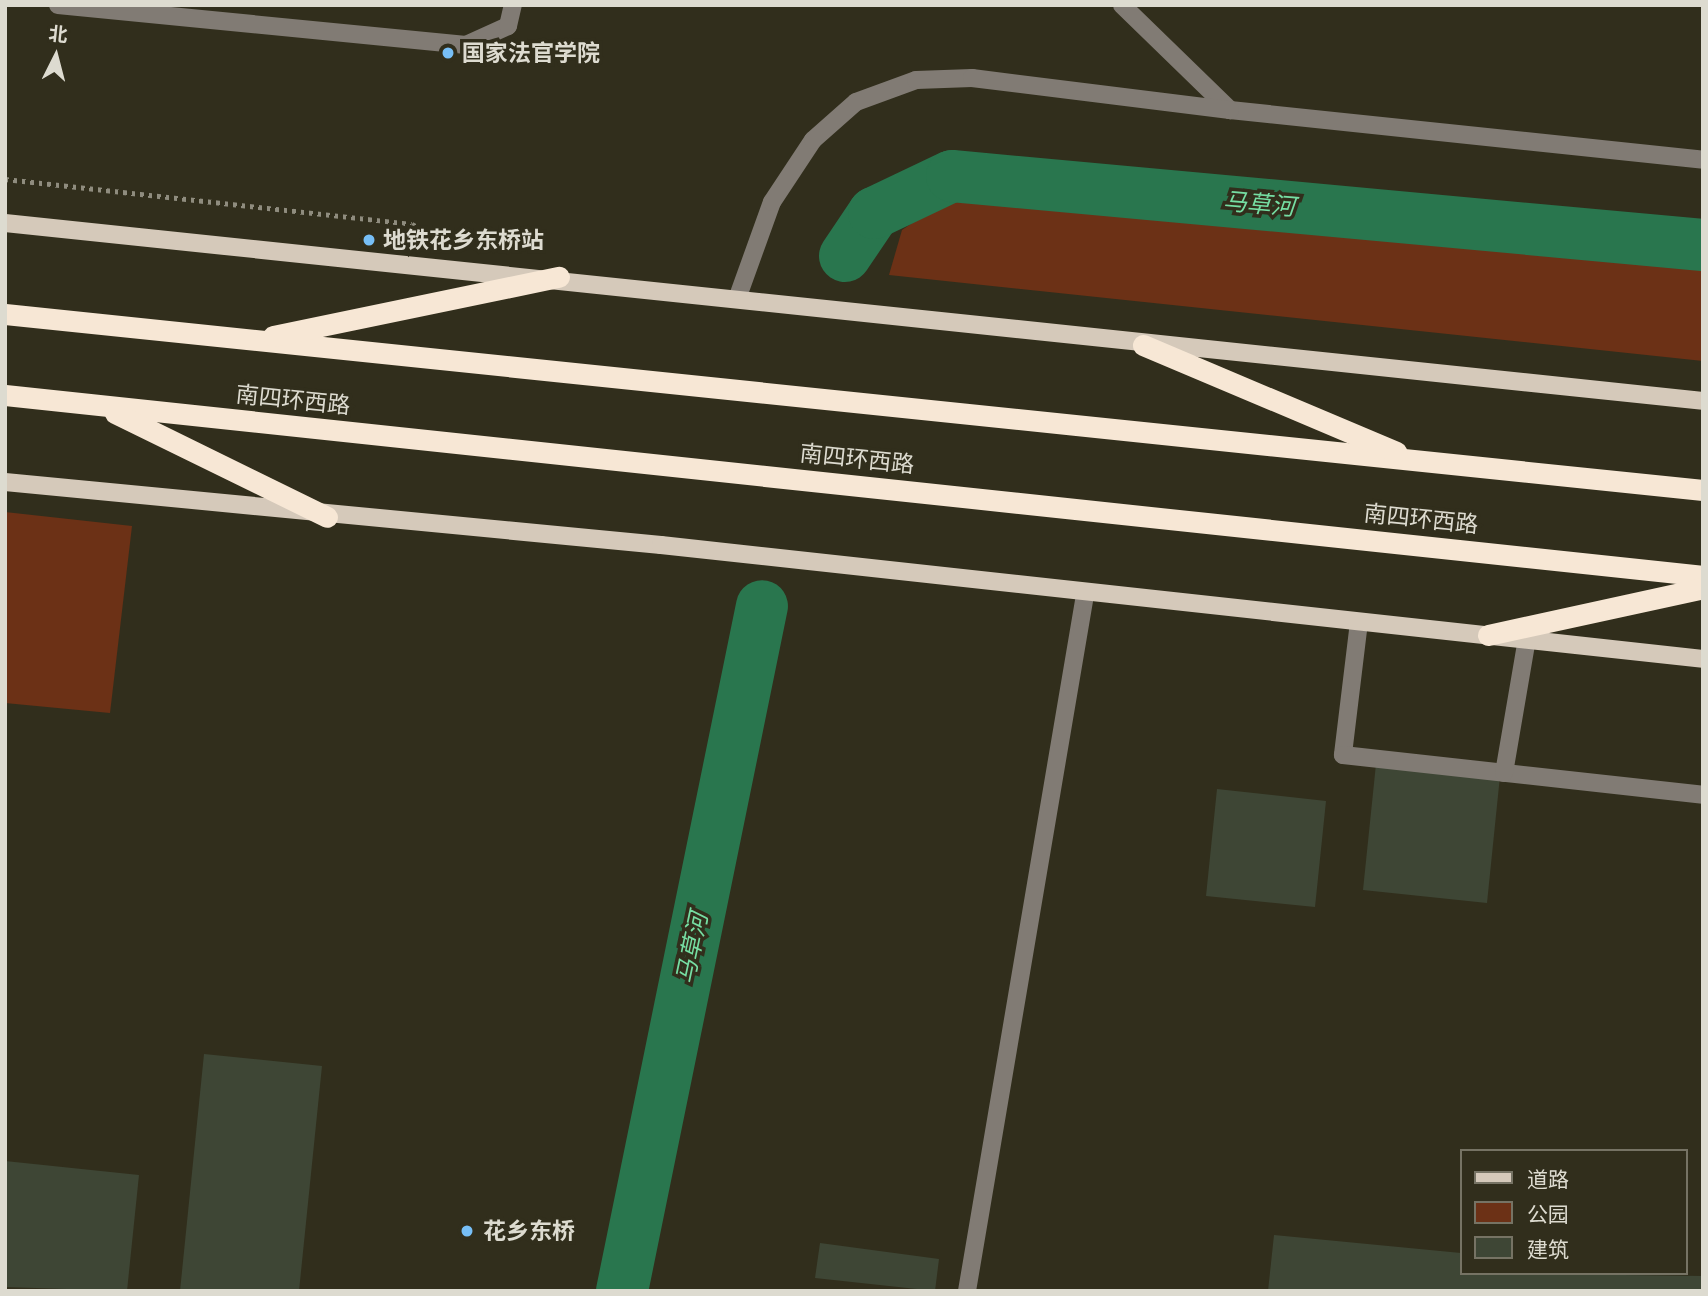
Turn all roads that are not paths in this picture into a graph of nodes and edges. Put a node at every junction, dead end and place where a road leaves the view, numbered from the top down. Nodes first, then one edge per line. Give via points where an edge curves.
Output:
1 (58, 5) edge
2 (513, 5) edge
3 (1122, 5) edge
4 (1230, 110) junction
5 (1703, 160) edge
6 (5, 223) edge
7 (559, 277) junction
8 (737, 299) junction
9 (5, 314) edge
10 (250, 340) junction
11 (1143, 345) junction
12 (5, 395) edge
13 (1703, 401) edge
14 (101, 405) junction
15 (1417, 461) junction
16 (5, 482) edge
17 (1703, 490) edge
18 (327, 517) junction
19 (1703, 576) edge
20 (1703, 588) edge
21 (1085, 595) junction
22 (1359, 622) junction
23 (1488, 635) junction
24 (1527, 639) junction
25 (1703, 659) edge
26 (1504, 773) junction
27 (1703, 795) edge
28 (967, 1291) edge

1 - 2 street via 466,45 508,26
3 - 4 street
4 - 5 street
4 - 8 street via 972,78 916,80 856,102 813,140 772,202
6 - 7 main road
7 - 8 main road
7 - 10 highway
8 - 11 main road
9 - 10 highway
10 - 15 highway
11 - 13 main road
11 - 15 highway
12 - 14 highway, 南四环西路
14 - 18 highway
14 - 19 highway, 南四环西路
15 - 17 highway
16 - 18 main road
18 - 21 main road via 661,545
20 - 23 highway
21 - 22 main road
21 - 28 street
22 - 23 main road
22 - 26 street via 1343,755
23 - 24 main road
24 - 25 main road
24 - 26 street
26 - 27 street

